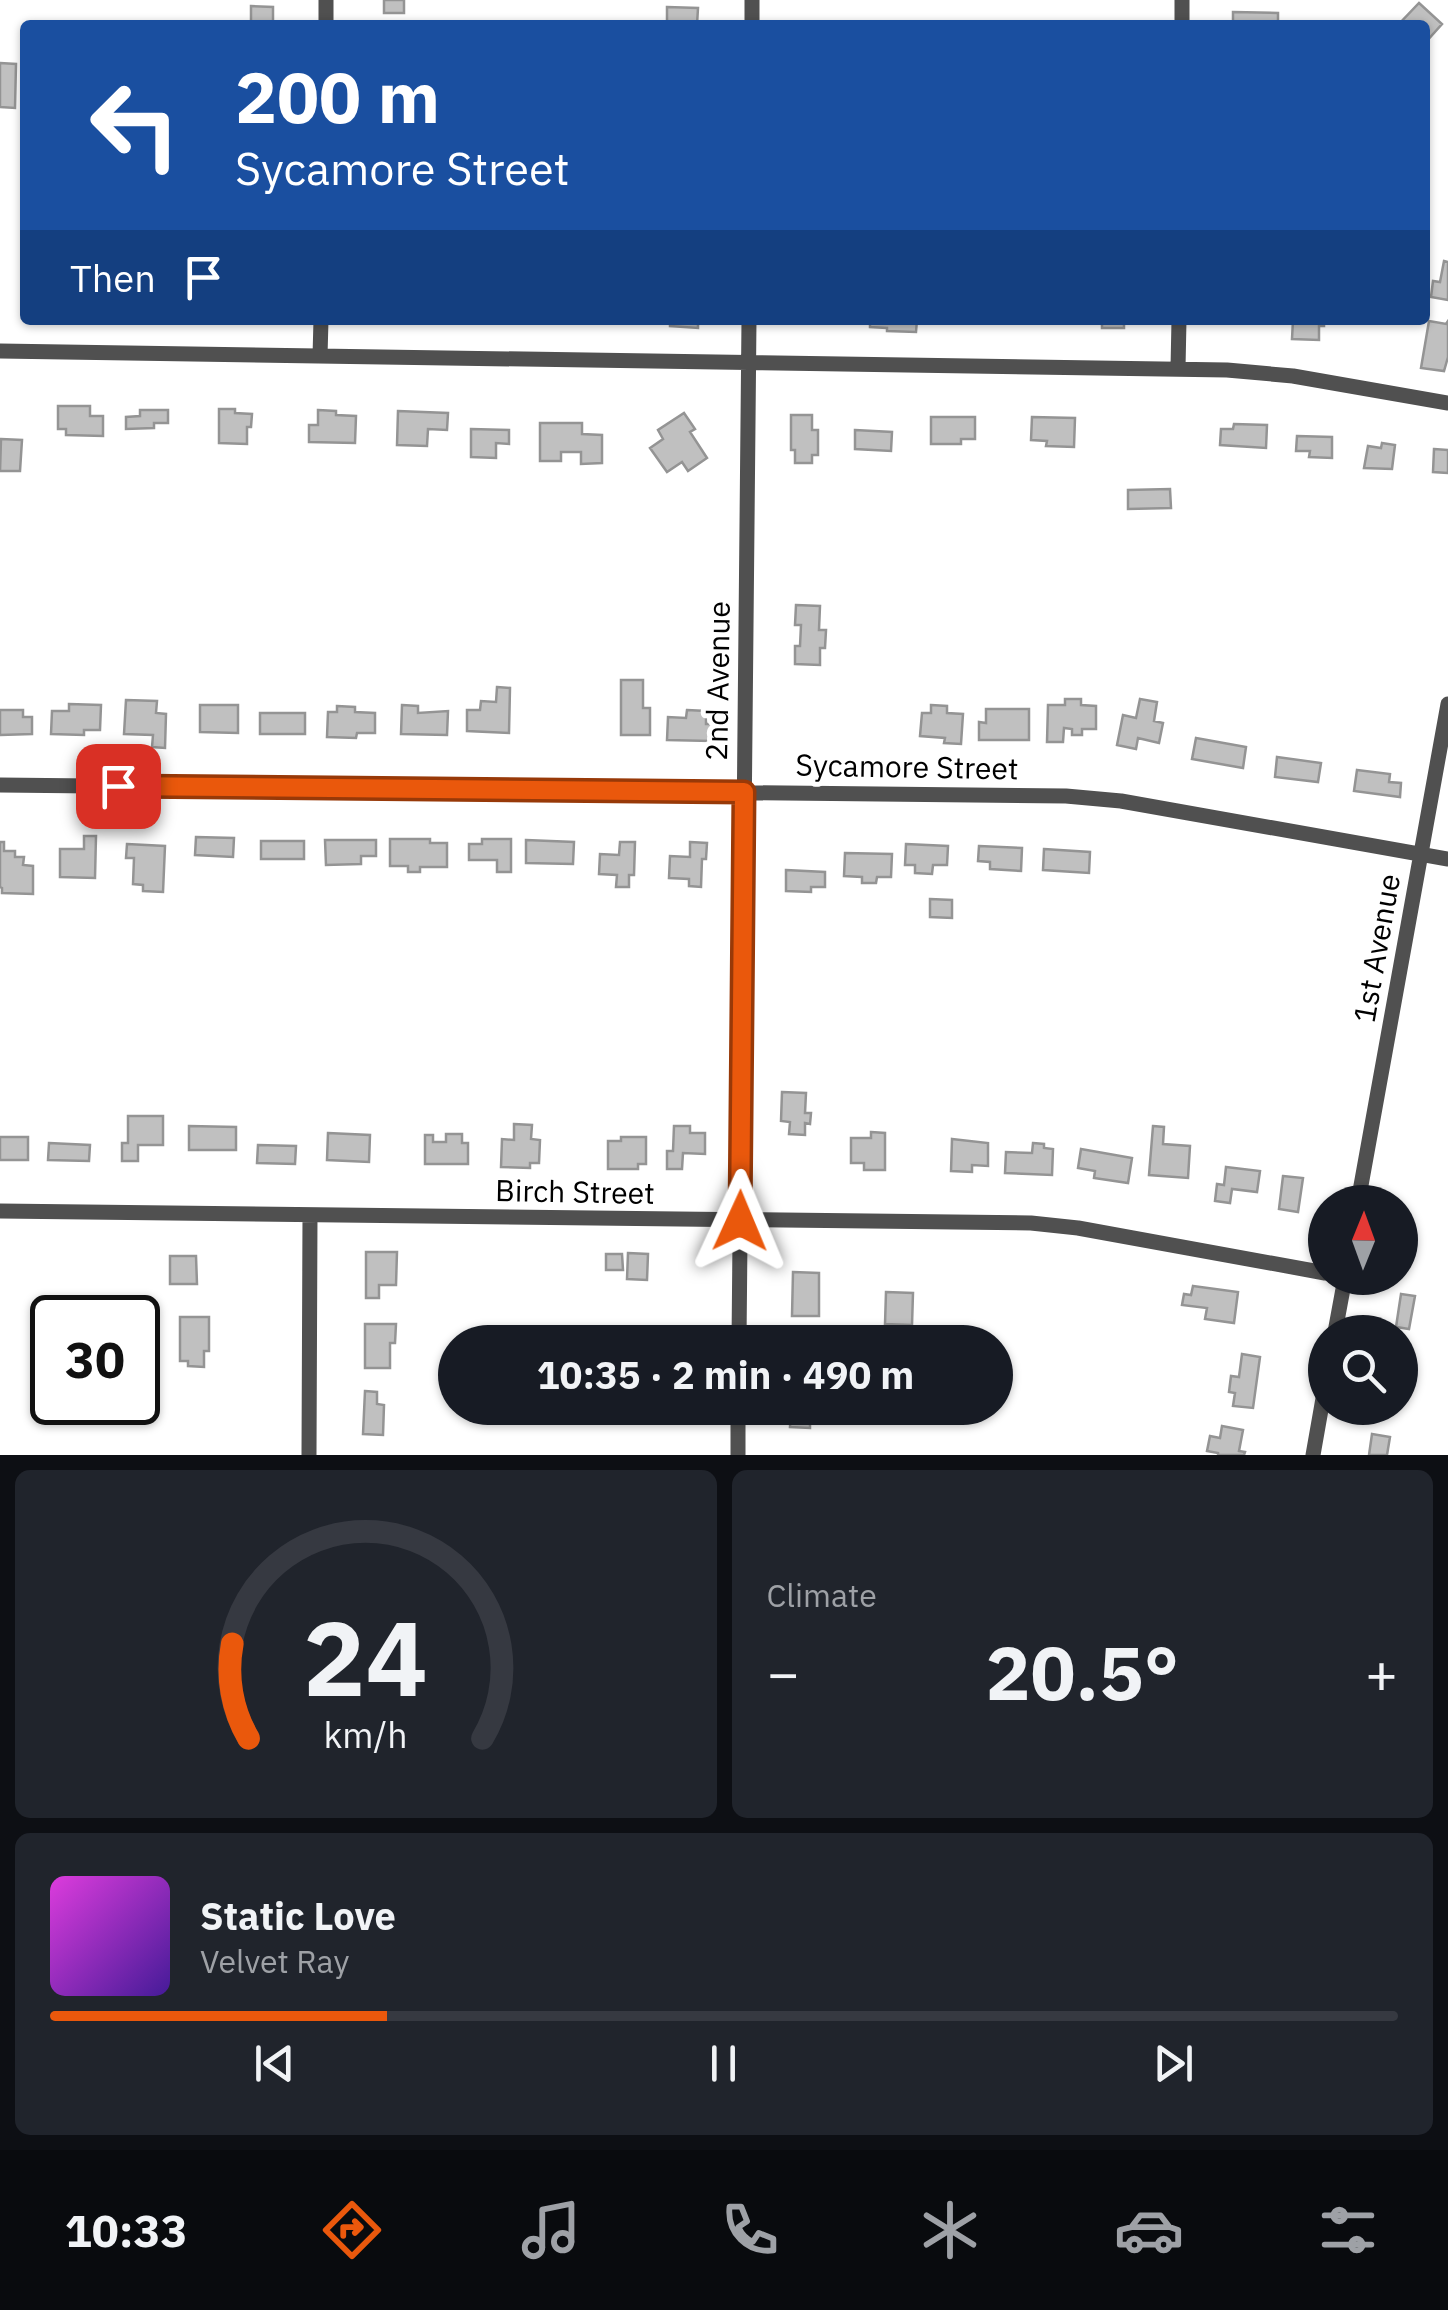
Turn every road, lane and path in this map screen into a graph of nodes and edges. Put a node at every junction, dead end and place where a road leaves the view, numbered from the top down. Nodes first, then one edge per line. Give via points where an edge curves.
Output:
1 (321, 325) edge
2 (749, 325) edge
3 (1178, 325) edge
4 (0, 351) edge
5 (320, 356) junction
6 (748, 363) junction
7 (1178, 368) junction
8 (1448, 402) edge
9 (1448, 704) edge
10 (0, 785) edge
11 (744, 792) junction
12 (1421, 854) junction
13 (1448, 860) edge
14 (1361, 1185) edge
15 (0, 1211) edge
16 (310, 1215) junction
17 (740, 1221) junction
18 (1308, 1270) edge
19 (739, 1325) edge
20 (738, 1425) edge
21 (1318, 1425) edge
22 (308, 1455) edge
23 (738, 1455) edge
24 (1313, 1455) edge

1 - 5 street
2 - 6 street, 2nd Avenue
3 - 7 street
4 - 5 street
5 - 6 street
6 - 7 street
6 - 11 street, 2nd Avenue
7 - 8 street via 1281,374
9 - 12 street, 1st Avenue
10 - 11 street, Sycamore Street
11 - 12 street, Sycamore Street via 1094,798
11 - 17 street, 2nd Avenue
12 - 13 street, Sycamore Street
12 - 14 street, 1st Avenue
15 - 16 street, Birch Street
16 - 17 street, Birch Street
16 - 22 street
17 - 18 street, Birch Street via 1056,1226
17 - 19 street, 2nd Avenue
20 - 23 street
21 - 24 street

